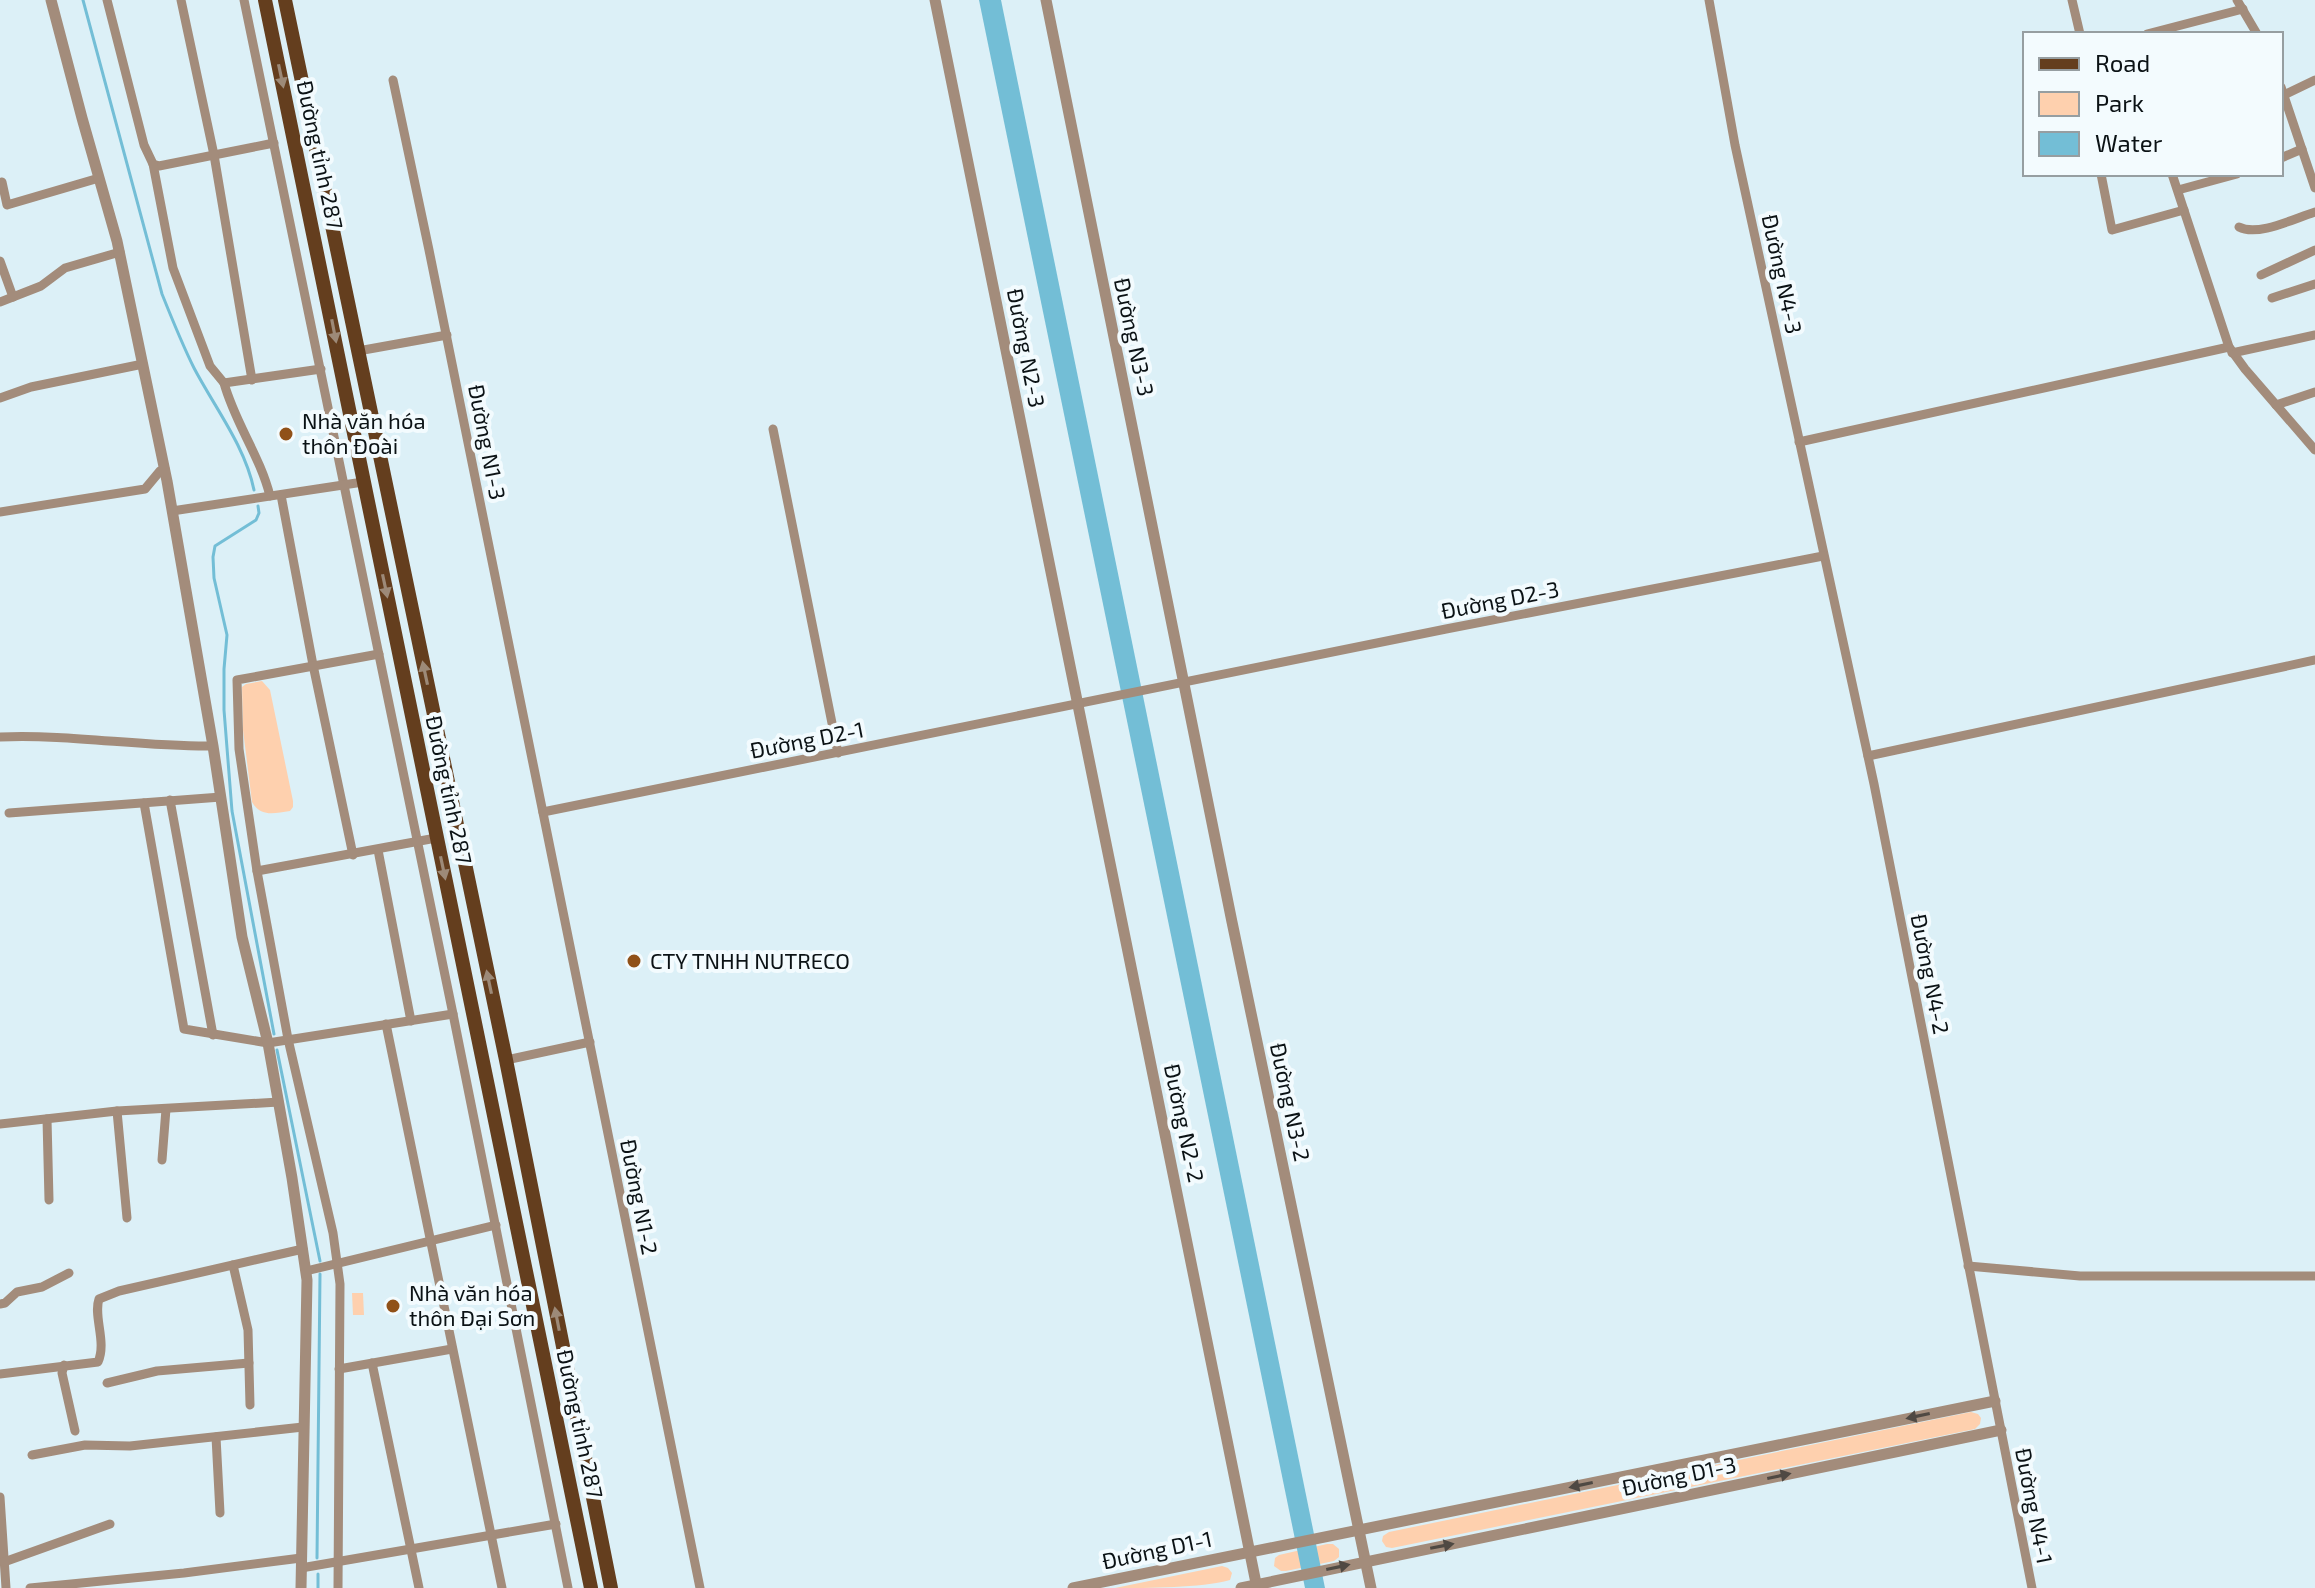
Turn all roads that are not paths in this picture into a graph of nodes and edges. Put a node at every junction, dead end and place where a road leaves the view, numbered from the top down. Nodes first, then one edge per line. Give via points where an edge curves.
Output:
1 (51, 0) edge
2 (107, 0) edge
3 (181, 0) edge
4 (244, 0) edge
5 (265, 0) edge
6 (285, 0) edge
7 (935, 0) edge
8 (1046, 0) edge
9 (1709, 0) edge
10 (2072, 0) edge
11 (2240, 4) edge
12 (2080, 32) edge
13 (2153, 32) edge
14 (2256, 32) edge
15 (393, 80) dead end
16 (2315, 80) edge
17 (2283, 91) edge
18 (274, 143) junction
19 (2302, 149) junction
20 (214, 155) junction
21 (2283, 157) edge
22 (153, 164) junction
23 (2101, 176) edge
24 (2173, 176) edge
25 (2230, 176) edge
26 (99, 178) junction
27 (2, 182) dead end
28 (2315, 188) edge
29 (2178, 190) junction
30 (2184, 210) junction
31 (2315, 212) edge
32 (2239, 227) dead end
33 (2315, 250) edge
34 (120, 252) junction
35 (0, 261) edge
36 (2261, 275) dead end
37 (2315, 284) edge
38 (13, 297) junction
39 (2272, 298) dead end
40 (0, 302) edge
41 (447, 335) junction
42 (2315, 335) edge
43 (2230, 350) junction
44 (358, 351) junction
45 (143, 364) junction
46 (321, 369) junction
47 (252, 380) junction
48 (224, 383) junction
49 (2315, 392) edge
50 (0, 398) edge
51 (2276, 405) junction
52 (773, 429) dead end
53 (1799, 442) junction
54 (2315, 450) edge
55 (165, 469) junction
56 (363, 482) junction
57 (345, 485) junction
58 (281, 495) junction
59 (270, 496) junction
60 (172, 511) junction
61 (0, 512) edge
62 (1823, 556) junction
63 (379, 654) junction
64 (2315, 660) edge
65 (313, 665) junction
66 (1184, 682) junction
67 (1078, 704) junction
68 (0, 737) edge
69 (213, 746) junction
70 (838, 753) junction
71 (1868, 756) junction
72 (221, 797) junction
73 (170, 800) junction
74 (144, 803) junction
75 (543, 812) junction
76 (9, 813) dead end
77 (436, 838) junction
78 (417, 843) junction
79 (378, 850) junction
80 (353, 855) junction
81 (257, 871) junction
82 (495, 1009) junction
83 (474, 1013) junction
84 (453, 1014) junction
85 (411, 1021) junction
86 (386, 1024) junction
87 (213, 1035) junction
88 (288, 1039) junction
89 (590, 1042) junction
90 (268, 1043) junction
91 (506, 1060) junction
92 (279, 1102) junction
93 (166, 1109) junction
94 (117, 1111) junction
95 (47, 1119) junction
96 (0, 1124) edge
97 (162, 1160) dead end
98 (49, 1200) dead end
99 (127, 1218) dead end
100 (496, 1225) junction
101 (430, 1240) junction
102 (303, 1249) junction
103 (336, 1262) junction
104 (233, 1265) junction
105 (1968, 1266) junction
106 (306, 1271) junction
107 (69, 1273) dead end
108 (2315, 1276) edge
109 (0, 1304) edge
110 (452, 1349) junction
111 (249, 1363) junction
112 (372, 1363) junction
113 (64, 1365) junction
114 (339, 1369) junction
115 (0, 1374) edge
116 (107, 1383) dead end
117 (1995, 1401) junction
118 (250, 1405) dead end
119 (303, 1427) junction
120 (2001, 1430) junction
121 (75, 1431) dead end
122 (216, 1437) junction
123 (32, 1455) dead end
124 (0, 1497) edge
125 (220, 1513) dead end
126 (110, 1524) dead end
127 (556, 1524) junction
128 (1359, 1529) junction
129 (491, 1536) junction
130 (411, 1550) junction
131 (1250, 1551) junction
132 (1366, 1561) junction
133 (4, 1562) junction
134 (301, 1563) junction
135 (338, 1563) junction
136 (140, 1577) junction
137 (119, 1584) edge
138 (95, 1585) edge
139 (1256, 1587) edge
140 (6, 1588) edge
141 (30, 1588) edge
142 (145, 1588) edge
143 (301, 1588) edge
144 (338, 1588) edge
145 (419, 1588) edge
146 (502, 1588) edge
147 (568, 1588) edge
148 (591, 1588) edge
149 (611, 1588) edge
150 (700, 1588) edge
151 (1073, 1588) edge
152 (1241, 1588) edge
153 (1371, 1588) edge
154 (2032, 1588) edge

1 - 26 street
2 - 22 street
3 - 20 street
4 - 18 street
5 -> 56 main road, Đường tỉnh 287
6 - 44 main road, Đường tỉnh 287
7 - 67 street, Đường N2-3
8 - 66 street, Đường N3-3
9 - 53 street, Đường N4-3
10 - 12 street
11 - 13 street
11 - 14 street
15 - 41 street, Đường N1-3
16 - 17 street
17 - 19 street
18 - 20 street
18 - 46 street
19 - 21 street
19 - 28 street
20 - 22 street
20 - 47 street
22 - 48 street via 173,268 210,366
23 - 30 street via 2112,230
24 - 29 street
25 - 29 street
26 - 27 street via 7,205
26 - 34 street
29 - 30 street
30 - 43 street
31 - 32 street via 2247,232
33 - 36 street
34 - 38 street via 65,268 41,286
34 - 45 street
35 - 38 street
37 - 39 street
38 - 40 street
41 - 44 street
41 - 75 street, Đường N1-3
42 - 43 street
43 - 51 street
43 - 53 street
82 -> 44 main road, Đường tỉnh 287
45 - 50 street
45 - 55 street
46 - 47 street
46 - 57 street
47 - 48 street
48 - 59 street
49 - 51 street
51 - 54 street
52 - 70 street
53 - 62 street, Đường N4-3
55 - 60 street
55 - 61 street via 145,489
56 - 57 street
56 -> 77 main road, Đường tỉnh 287
57 - 58 street
57 - 63 street
58 - 59 street
58 - 65 street
59 - 60 street
60 - 69 street
62 - 66 street, Đường D2-3
62 - 71 street, Đường N4-2
63 - 65 street
63 - 78 street
64 - 71 street
65 - 80 street
65 - 81 street via 237,680 239,749
66 - 67 street, Đường D2-3
66 - 128 street, Đường N3-2
67 - 70 street, Đường D2-1
67 - 131 street, Đường N2-2
68 - 69 street
69 - 72 street
70 - 75 street, Đường D2-1
71 - 105 street, Đường N4-2
72 - 73 street
72 - 90 street via 242,937
73 - 74 street
73 - 87 street
74 - 76 street
74 - 87 street via 184,1029
75 - 89 street, Đường N1-2
77 - 78 street
77 -> 83 main road, Đường tỉnh 287
78 - 79 street
78 - 84 street
79 - 80 street
79 - 85 street
80 - 81 street
81 - 88 street
82 - 83 main road
82 - 91 main road, Đường tỉnh 287
83 - 148 main road, Đường tỉnh 287
84 - 85 street
84 - 100 street
85 - 86 street
86 - 88 street
86 - 101 street
87 - 90 street
88 - 90 street
88 - 103 street
89 - 91 street
89 - 150 street, Đường N1-2
90 - 92 street
149 -> 91 main road, Đường tỉnh 287
92 - 93 street
92 - 102 street
93 - 94 street
93 - 97 street
94 - 95 street
94 - 99 street
95 - 96 street
95 - 98 street
100 - 101 street
100 - 127 street
101 - 103 street
101 - 110 street
102 - 104 street
102 - 106 street
103 - 106 street
103 - 114 street
104 - 111 street via 248,1330
104 - 113 street via 99,1299 98,1362
105 - 108 street via 2080,1276
105 - 117 street, Đường N4-2
106 - 119 street
107 - 109 street
110 - 112 street
110 - 129 street
111 - 116 street via 157,1371
111 - 118 street
112 - 114 street
112 - 130 street
113 - 115 street
113 - 121 street
114 - 135 street
117 - 120 street, Đường N4-1
117 -> 128 street, Đường D1-3
119 - 122 street
119 - 134 street
132 -> 120 street, Đường D1-3
120 - 154 street, Đường N4-1
122 - 123 street via 85,1445
122 - 125 street
124 - 133 street
126 - 133 street
127 - 129 street
127 - 147 street
128 - 131 street, Đường D1-3
128 - 132 street, Đường N3-2
129 - 130 street
129 - 146 street
130 - 135 street
130 - 145 street
131 - 139 street, Đường N2-2
131 - 151 street, Đường D1-1
139 -> 132 street, Đường D1-3
132 - 153 street, Đường N3-2
133 - 140 street
134 - 135 street
134 - 136 street
134 - 143 street
135 - 144 street
136 - 137 street
136 - 142 street
137 - 138 street
138 - 141 street
139 - 152 street

